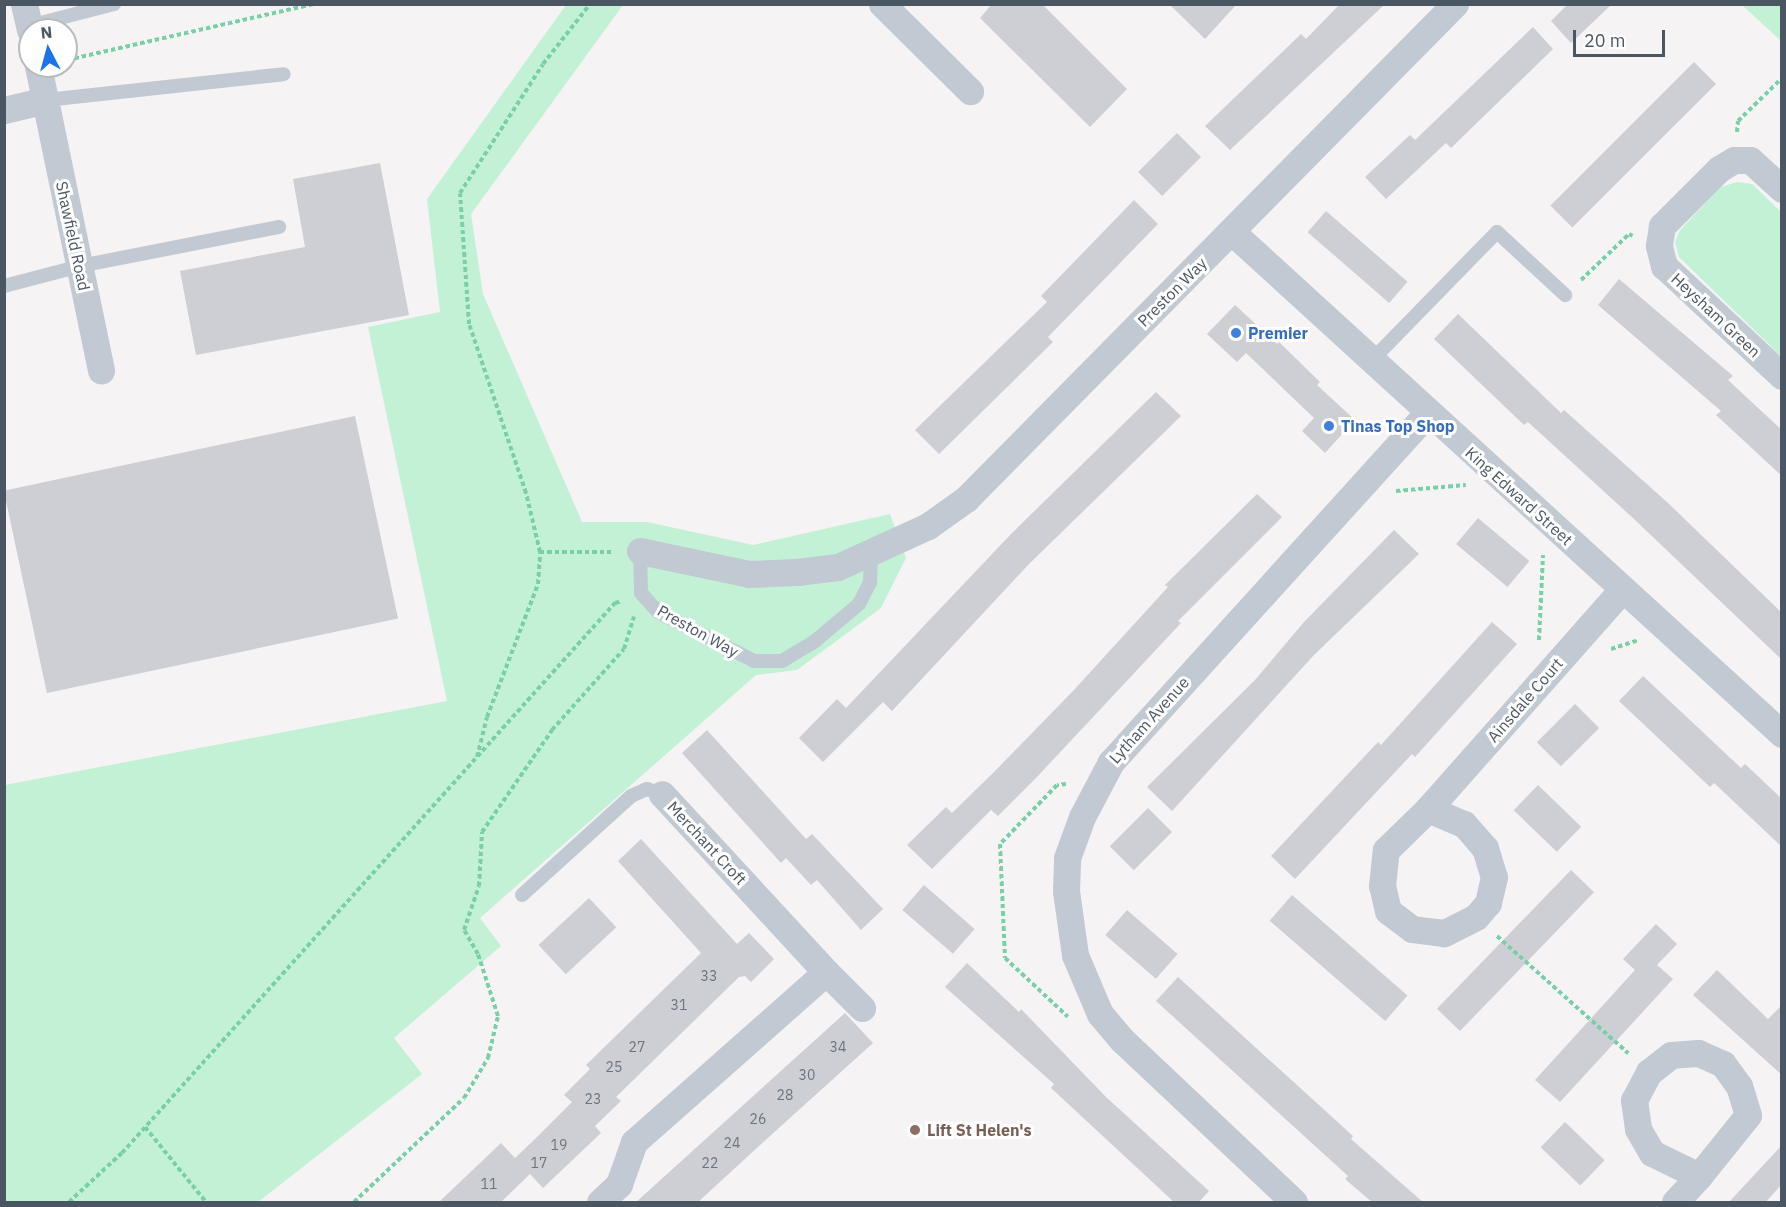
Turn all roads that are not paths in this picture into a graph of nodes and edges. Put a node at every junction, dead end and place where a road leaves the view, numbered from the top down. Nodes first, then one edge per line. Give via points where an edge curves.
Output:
1 (114, 4) edge
2 (882, 4) edge
3 (1455, 4) edge
4 (94, 7) edge
5 (38, 18) edge
6 (284, 74) dead end
7 (41, 78) edge
8 (970, 91) dead end
9 (46, 100) junction
10 (4, 110) edge
11 (1782, 189) edge
12 (279, 227) dead end
13 (1232, 232) junction
14 (80, 266) junction
15 (4, 285) edge
16 (1565, 295) road end
17 (1374, 358) junction
18 (101, 371) dead end
19 (1782, 376) edge
20 (1428, 412) junction
21 (640, 551) joint
22 (871, 555) junction
23 (1622, 590) junction
24 (1782, 734) edge
25 (662, 794) joint
26 (1428, 809) junction
27 (522, 895) dead end
28 (826, 972) junction
29 (862, 1008) dead end
30 (1700, 1176) junction
31 (600, 1203) edge
32 (1294, 1203) edge
33 (1675, 1203) edge

1 - 4 lane
2 - 8 street
3 - 13 street, Preston Way
4 - 5 lane
6 - 9 lane
7 - 9 street, Shawfield Road
9 - 10 street
9 - 14 street, Shawfield Road
11 - 19 street, Heysham Green via 1750,160 1734,160 1719,169 1662,226 1659,246 1664,266
12 - 14 lane
13 - 17 street, King Edward Street
13 - 22 street, Preston Way via 966,499 928,526
14 - 15 lane
14 - 18 street, Shawfield Road
16 - 17 lane via 1497,232
17 - 20 street, King Edward Street
20 - 23 street, King Edward Street
20 - 32 street, Lytham Avenue via 1111,762 1067,858 1066,891 1075,955 1100,1014 1122,1040
21 - 22 street, Preston Way via 749,574 838,567
21 - 22 lane, Preston Way via 641,593 658,612 710,642 754,661 782,662 815,641 859,604 870,582
23 - 24 street, King Edward Street
23 - 26 street, Ainsdale Court
25 - 27 lane, Merchant Croft via 647,789 630,796
25 - 28 street, Merchant Croft
26 - 26 street, Ainsdale Court via 1386,850 1382,886 1388,911 1412,929 1444,933 1476,917 1488,903 1494,877 1485,848 1464,824
28 - 29 street, Merchant Croft
28 - 31 street via 634,1142 620,1184
30 - 30 street via 1748,1115 1739,1086 1723,1064 1698,1053 1671,1055 1649,1072 1634,1100 1638,1129 1652,1153
30 - 33 street

